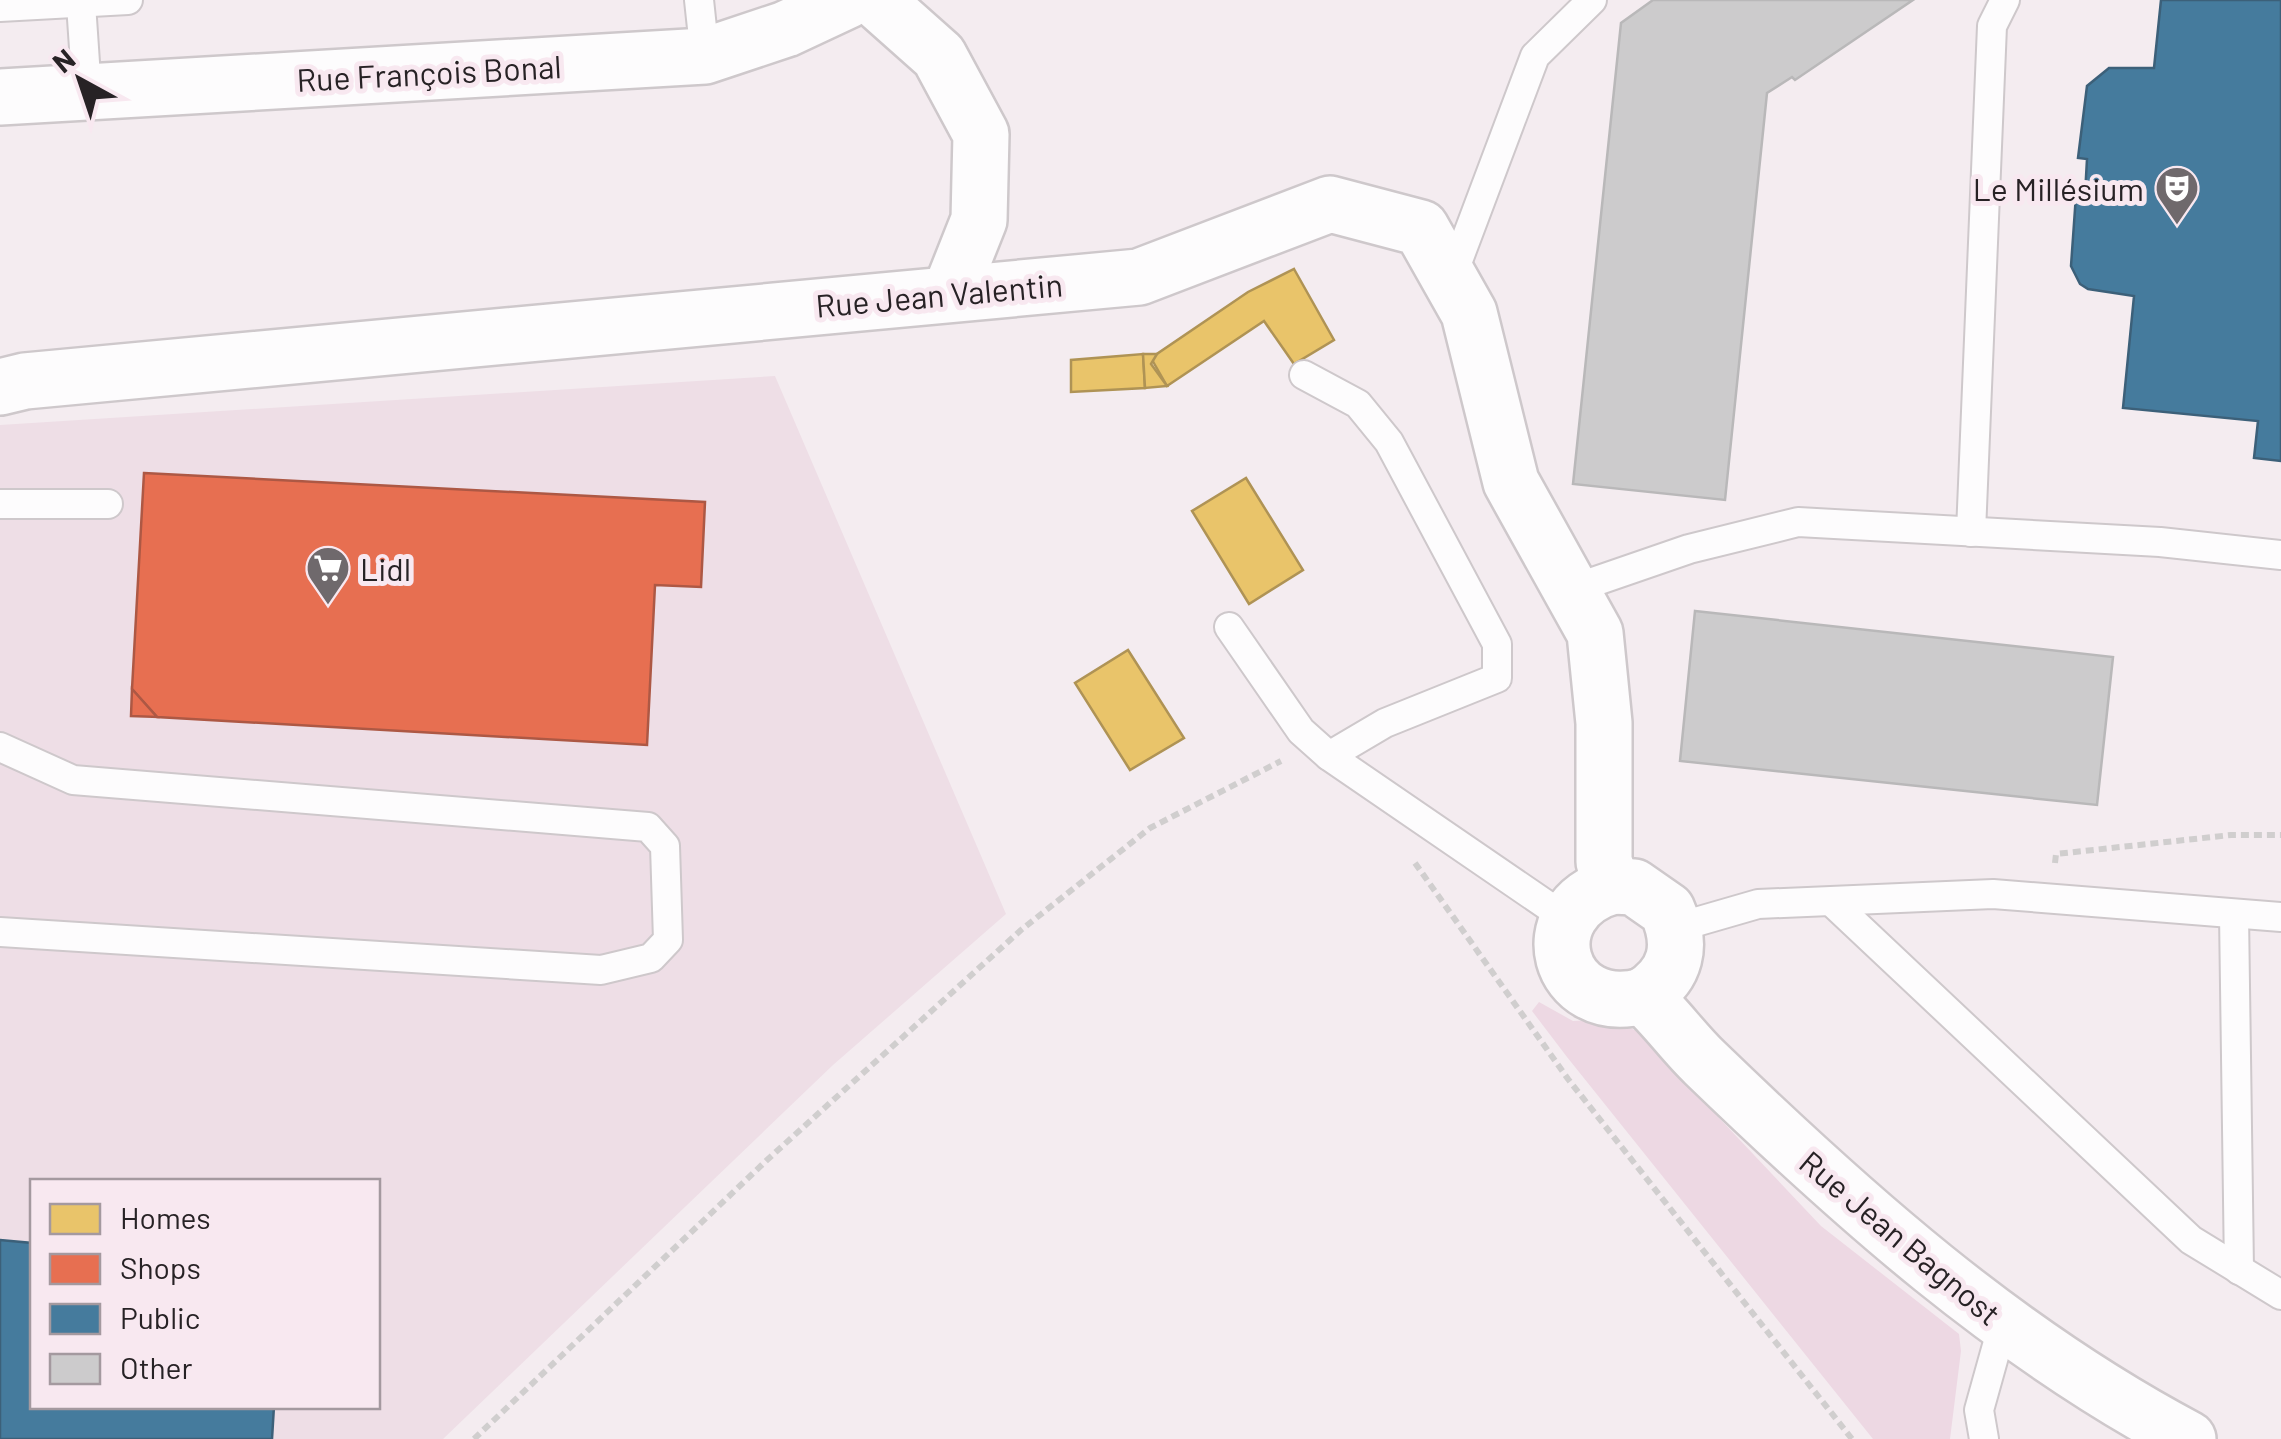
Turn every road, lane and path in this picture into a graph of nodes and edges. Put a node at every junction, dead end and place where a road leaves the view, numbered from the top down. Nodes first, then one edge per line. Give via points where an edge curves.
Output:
1 (128, 0) edge
2 (699, 0) edge
3 (848, 0) edge
4 (876, 0) edge
5 (1592, 0) edge
6 (2005, 0) edge
7 (80, 4) junction
8 (0, 6) edge
9 (706, 56) junction
10 (87, 92) junction
11 (0, 97) edge
12 (1450, 280) junction
13 (950, 293) junction
14 (1304, 375) dead end
15 (0, 388) edge
16 (0, 504) edge
17 (108, 504) dead end
18 (1971, 532) junction
19 (2281, 555) edge
20 (1583, 611) junction
21 (1229, 627) dead end
22 (0, 747) edge
23 (1324, 751) junction
24 (1396, 801) junction
25 (2281, 835) edge
26 (1613, 886) junction
27 (2050, 899) junction
28 (1833, 903) junction
29 (2234, 914) junction
30 (2281, 917) edge
31 (1568, 919) junction
32 (1676, 928) junction
33 (0, 932) edge
34 (1643, 996) junction
35 (2239, 1270) junction
36 (2281, 1295) edge
37 (2003, 1324) junction
38 (474, 1439) edge
39 (1852, 1439) edge
40 (1984, 1439) edge
41 (2188, 1439) edge

1 - 7 lane
2 - 9 lane
3 - 9 street, Rue François Bonal
4 - 13 street via 938,56 981,134 979,220
5 - 12 lane via 1534,56
6 - 18 lane via 1992,26
7 - 8 lane
7 - 10 lane
9 - 10 street, Rue François Bonal
10 - 11 street, Rue François Bonal
12 - 13 street, Rue Jean Valentin via 1421,228 1330,204 1139,277
12 - 20 street, Rue Jean Valentin via 1469,312 1511,482
13 - 15 street, Rue Jean Valentin
14 - 23 lane via 1358,404 1389,442 1497,644 1499,662 1497,678 1478,689
16 - 17 lane
18 - 19 lane
18 - 20 lane via 1798,522 1688,549
20 - 26 street via 1604,723 1604,862
21 - 23 lane via 1301,730
22 - 33 lane via 73,780 648,827 666,846 668,940 651,958 601,970
23 - 24 lane
23 - 38 path via 1204,798 1150,828 1021,930 766,1160
24 - 31 lane
24 - 39 path via 1418,870 1568,1079
25 - 27 path via 2056,854
26 - 31 street via 1594,891
26 - 32 street via 1652,896
27 - 28 lane via 1993,894
27 - 29 lane
28 - 32 lane via 1758,904
28 - 35 lane via 2190,1240
29 - 30 lane
29 - 35 lane
31 - 34 street via 1563,956 1584,990 1602,1000
32 - 34 street via 1672,968
34 - 37 street, Rue Jean Bagnost via 1700,1059 1874,1222
35 - 36 lane
37 - 40 lane via 1979,1410
37 - 41 street, Rue Jean Bagnost via 2104,1394

